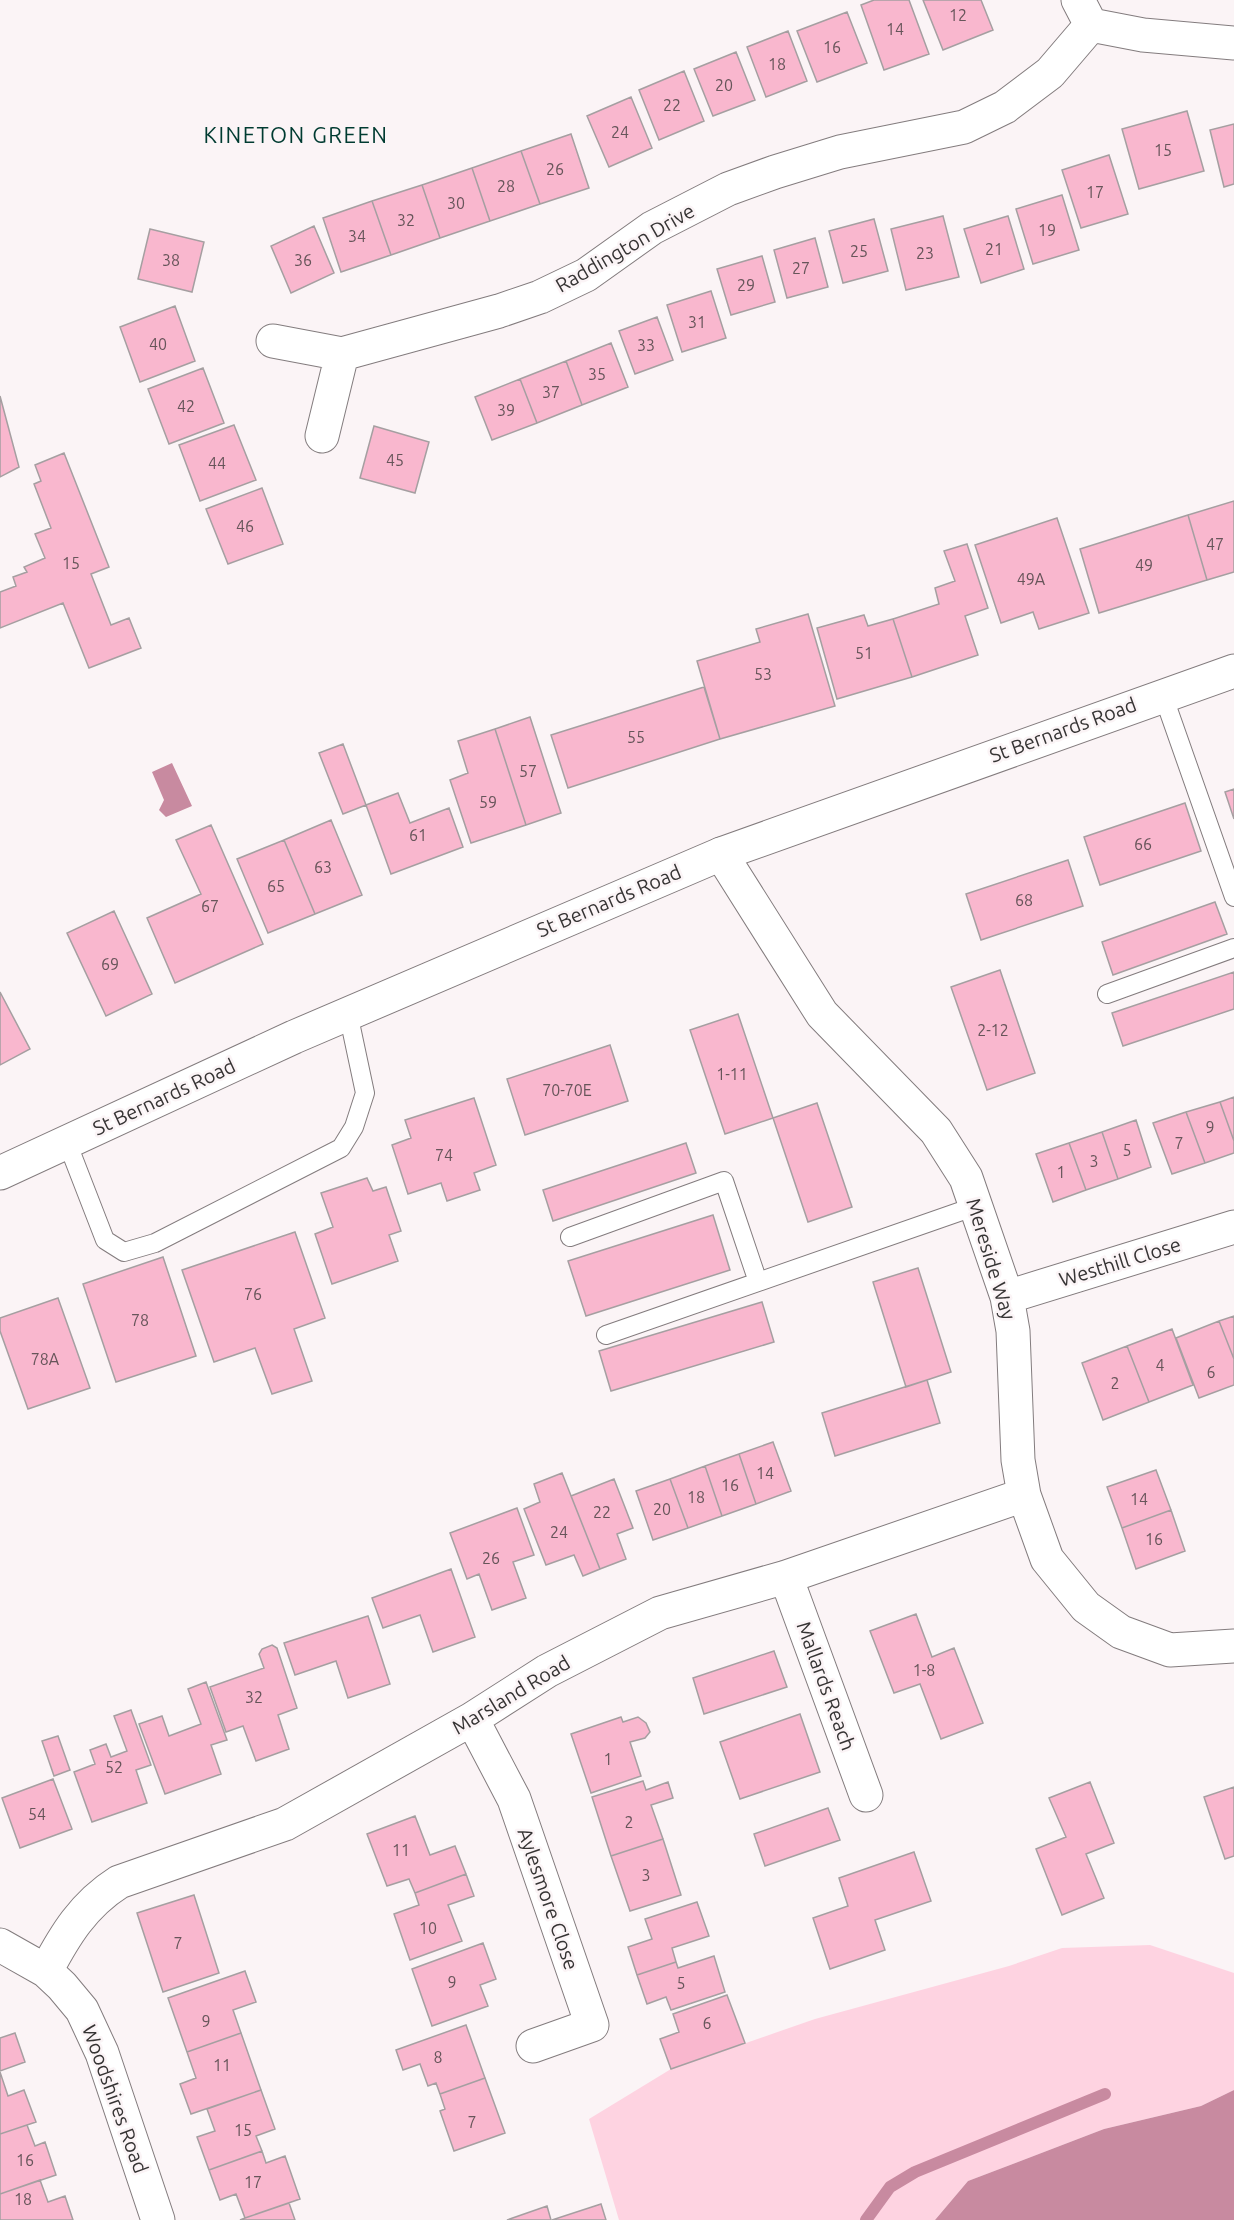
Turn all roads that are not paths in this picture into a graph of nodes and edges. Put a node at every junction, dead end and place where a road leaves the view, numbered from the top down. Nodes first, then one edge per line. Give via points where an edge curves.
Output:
1 (1084, 12) edge
2 (1234, 44) edge
3 (273, 341) dead end
4 (342, 354) junction
5 (322, 436) dead end
6 (1234, 671) edge
7 (1163, 694) junction
8 (721, 854) junction
9 (1234, 897) edge
10 (1234, 948) edge
11 (1107, 994) dead end
12 (348, 1014) junction
13 (67, 1142) junction
14 (0, 1173) edge
15 (976, 1206) junction
16 (1234, 1227) edge
17 (570, 1237) dead end
18 (758, 1282) junction
19 (1007, 1297) junction
20 (606, 1335) dead end
21 (1024, 1495) junction
22 (786, 1577) junction
23 (1234, 1646) edge
24 (472, 1719) junction
25 (866, 1795) dead end
26 (0, 1945) edge
27 (46, 1971) junction
28 (533, 2046) dead end
29 (158, 2220) edge

1 - 2 street via 1143,35
1 - 4 street, Raddington Drive via 1050,73 1005,107 964,127 840,152 728,189 652,228 586,275 540,297
3 - 4 street, Raddington Drive
4 - 5 street
6 - 7 street, St Bernards Road
7 - 8 street, St Bernards Road
7 - 9 lane
8 - 12 street, St Bernards Road
8 - 15 street, Mereside Way via 822,1014 936,1131 966,1178
10 - 11 lane
12 - 13 street, St Bernards Road
12 - 13 lane via 365,1093 354,1127 341,1148 155,1243 124,1252 105,1240
13 - 14 street, St Bernards Road
15 - 18 lane
15 - 19 street, Mereside Way
16 - 19 street, Westhill Close
17 - 18 lane via 724,1181
18 - 20 lane
19 - 21 street, Mereside Way via 1013,1331 1018,1460
21 - 22 street, Marsland Road
21 - 23 street, Mereside Way via 1047,1559 1086,1607 1121,1632 1170,1650
22 - 24 street, Marsland Road via 660,1613 547,1671
22 - 25 street, Mallards Reach
24 - 27 street, Marsland Road via 285,1824 119,1882 102,1893 67,1930
24 - 28 street, Aylesmore Close via 514,1798 592,2025
26 - 27 street, Woodshires Road
27 - 29 street, Woodshires Road via 82,2010 102,2053

